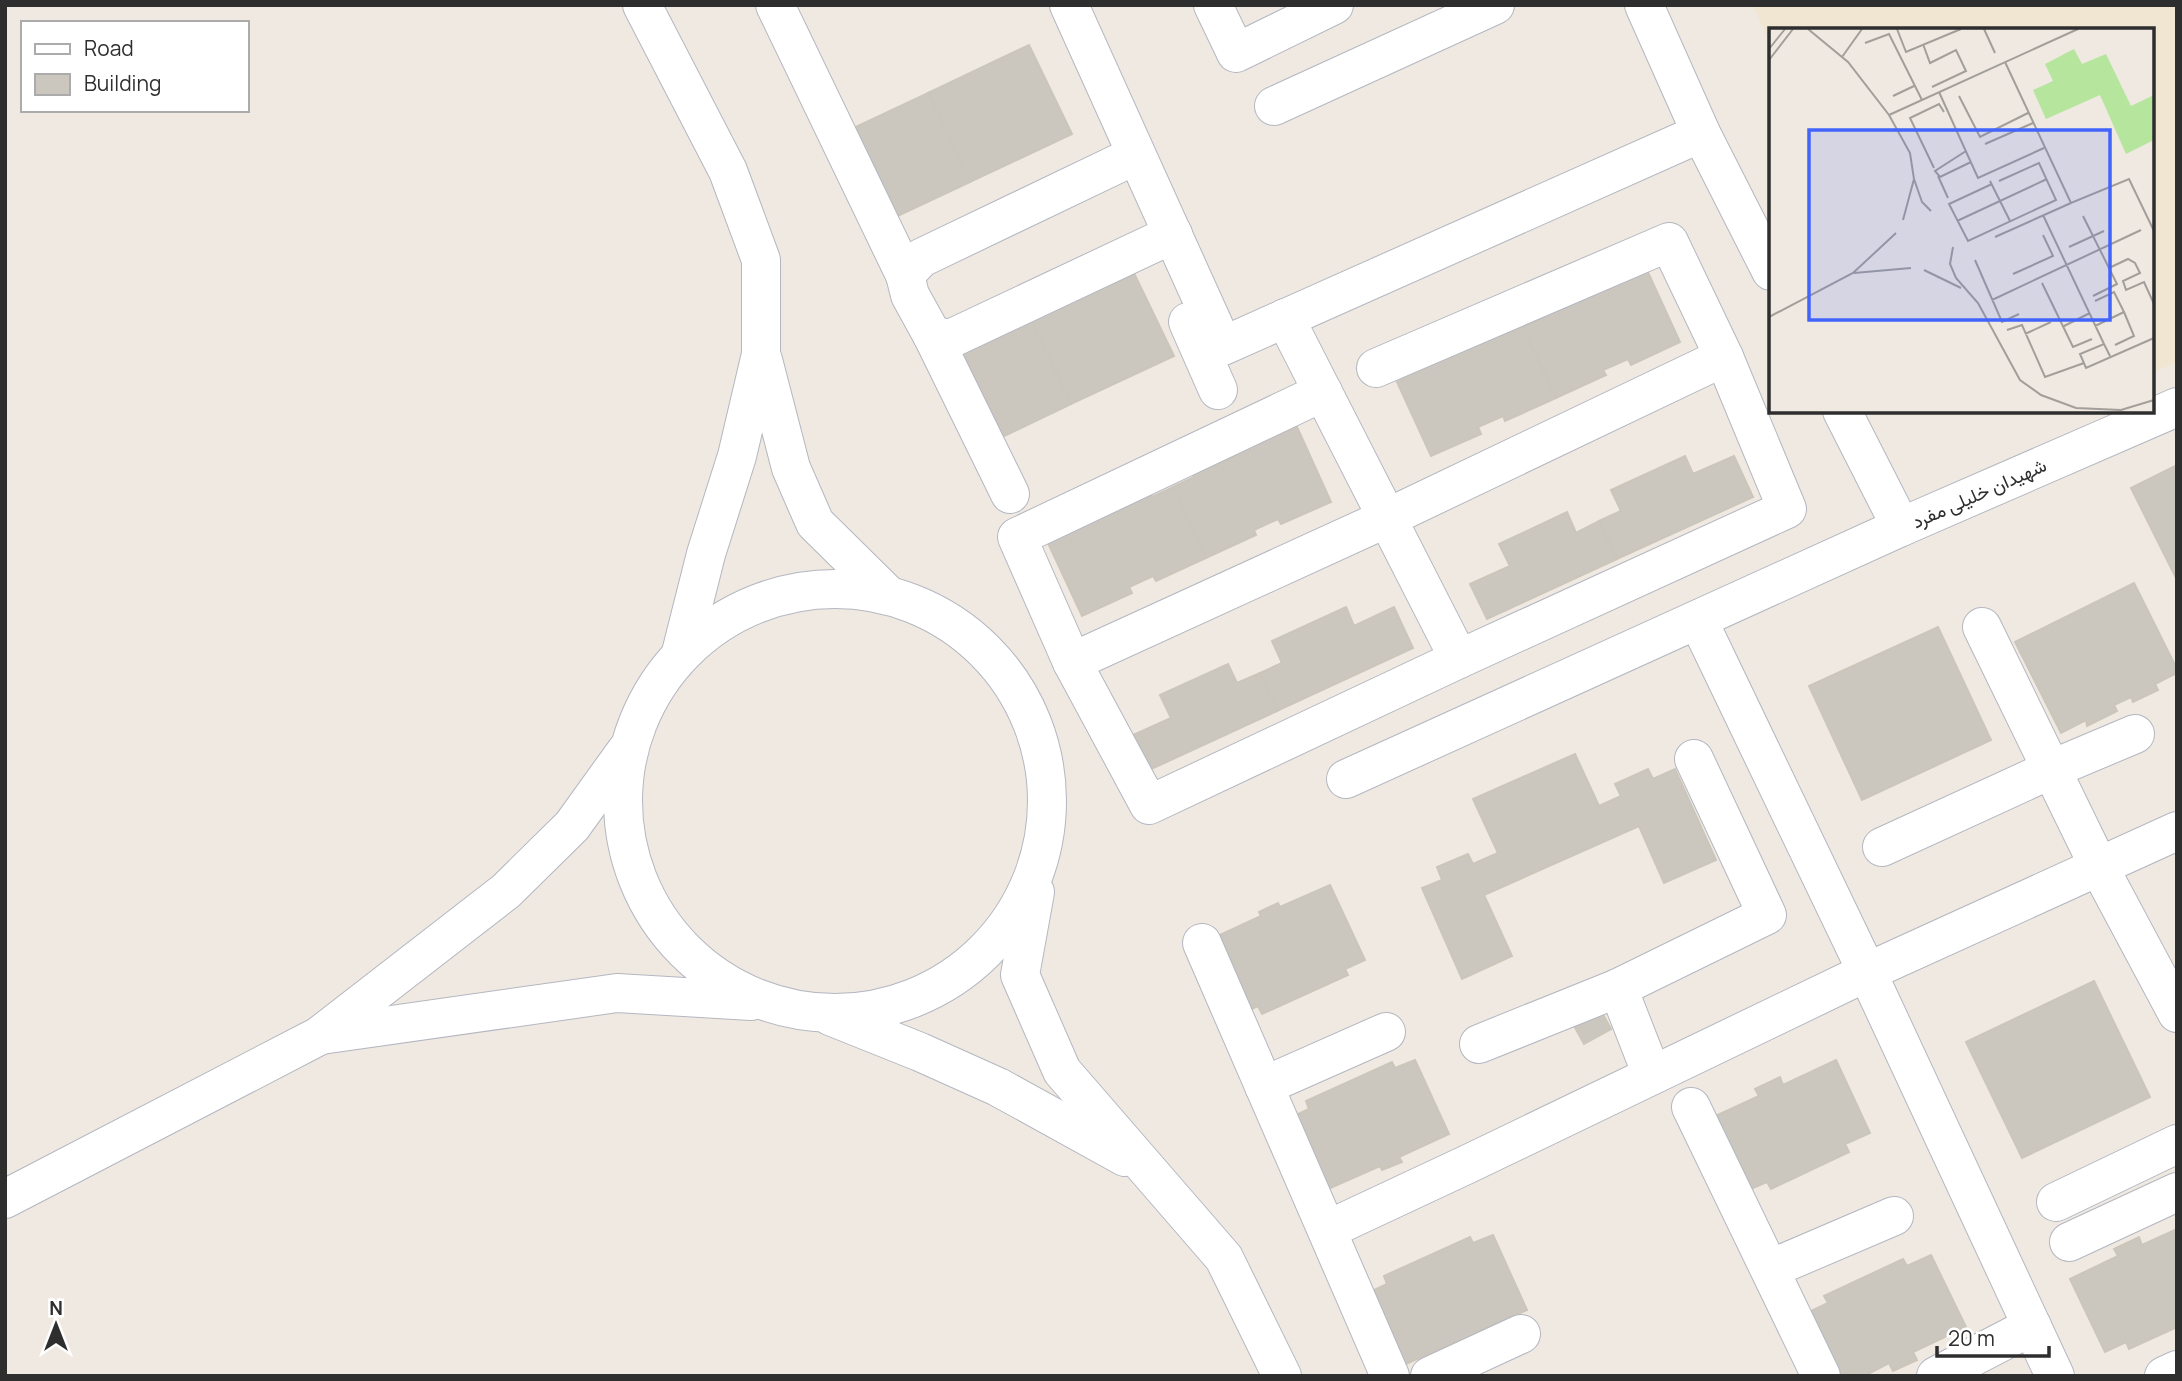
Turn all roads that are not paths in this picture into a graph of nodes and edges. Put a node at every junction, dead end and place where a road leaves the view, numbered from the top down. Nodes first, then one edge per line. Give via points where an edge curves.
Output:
1 (642, 5) edge
2 (775, 5) edge
3 (1040, 5) edge
4 (1069, 5) edge
5 (1213, 5) edge
6 (1334, 5) edge
7 (1496, 5) edge
8 (1644, 5) edge
9 (1274, 106) dead end
10 (1701, 133) junction
11 (1127, 159) junction
12 (1163, 239) junction
13 (1769, 267) edge
14 (905, 275) junction
15 (1285, 318) junction
16 (932, 335) junction
17 (761, 354) junction
18 (1724, 358) junction
19 (1376, 368) dead end
20 (1218, 390) dead end
21 (1323, 392) junction
22 (2177, 407) edge
23 (1843, 413) edge
24 (1010, 494) dead end
25 (1387, 518) junction
26 (1901, 527) junction
27 (887, 594) junction
28 (1698, 620) junction
29 (1982, 627) dead end
30 (681, 653) junction
31 (1459, 659) junction
32 (1072, 662) junction
33 (2134, 734) dead end
34 (628, 749) junction
35 (1694, 759) dead end
36 (2052, 769) junction
37 (1346, 779) dead end
38 (2177, 831) edge
39 (1882, 847) dead end
40 (1043, 850) junction
41 (2099, 867) junction
42 (1202, 943) dead end
43 (1867, 972) junction
44 (1618, 988) junction
45 (766, 1002) junction
46 (2174, 1002) edge
47 (820, 1013) junction
48 (1386, 1032) dead end
49 (319, 1035) junction
50 (1479, 1044) dead end
51 (1652, 1075) junction
52 (1264, 1086) junction
53 (1691, 1107) dead end
54 (2177, 1144) edge
55 (1149, 1170) junction
56 (2177, 1192) edge
57 (5, 1199) edge
58 (2056, 1202) dead end
59 (1894, 1216) dead end
60 (1327, 1230) junction
61 (2069, 1241) dead end
62 (1770, 1269) junction
63 (2032, 1326) junction
64 (1521, 1334) dead end
65 (2177, 1370) edge
66 (1282, 1376) edge
67 (1390, 1376) edge
68 (1430, 1376) edge
69 (1821, 1376) edge
70 (1936, 1376) edge
71 (2055, 1376) edge
72 (2164, 1376) edge

1 - 17 street via 729,171 761,260
2 - 14 street
3 - 11 street
4 - 11 street
5 - 6 street via 1236,53
7 - 9 street
8 - 10 street
10 - 13 street
10 - 15 street
11 - 12 street
11 - 14 street via 921,258
12 - 15 street via 1223,346
12 - 16 street via 950,340
12 - 20 street
14 - 16 street via 910,295
15 - 21 street
16 - 24 street
17 - 27 street via 791,468 815,523
17 - 30 street
18 - 19 street via 1669,242
18 - 25 street
18 - 31 street via 1787,509
21 - 25 street
21 - 32 street via 1017,537
22 - 26 street, شهیدان خلیلی مفرد
23 - 26 street, شهیدان خلیلی مفرد
25 - 31 street
25 - 32 street
26 - 28 street
27 - 30 street via 831,588 776,596 725,618
27 - 40 street via 948,620 998,663 1033,720 1048,784
28 - 37 street
28 - 43 street
29 - 36 street
30 - 34 street via 648,698
31 - 32 street via 1149,805
33 - 36 street
34 - 45 street via 621,802 628,854 648,902 678,945 719,979
34 - 49 street via 572,826 506,891
35 - 44 street via 1767,915
36 - 39 street
36 - 41 street
38 - 41 street
40 - 47 street via 1021,906 984,953 936,988 879,1009
40 - 55 street via 1020,975 1062,1071
41 - 43 street
41 - 46 street
42 - 52 street
43 - 51 street
43 - 63 street
44 - 50 street
44 - 51 street
45 - 47 street
45 - 49 street via 617,993
47 - 55 street via 998,1087
48 - 52 street
49 - 57 street
51 - 60 street
52 - 60 street
53 - 62 street
54 - 58 street
55 - 66 street via 1224,1258
56 - 61 street
59 - 62 street
60 - 67 street
62 - 69 street
63 - 70 street
63 - 71 street
64 - 68 street
65 - 72 street

